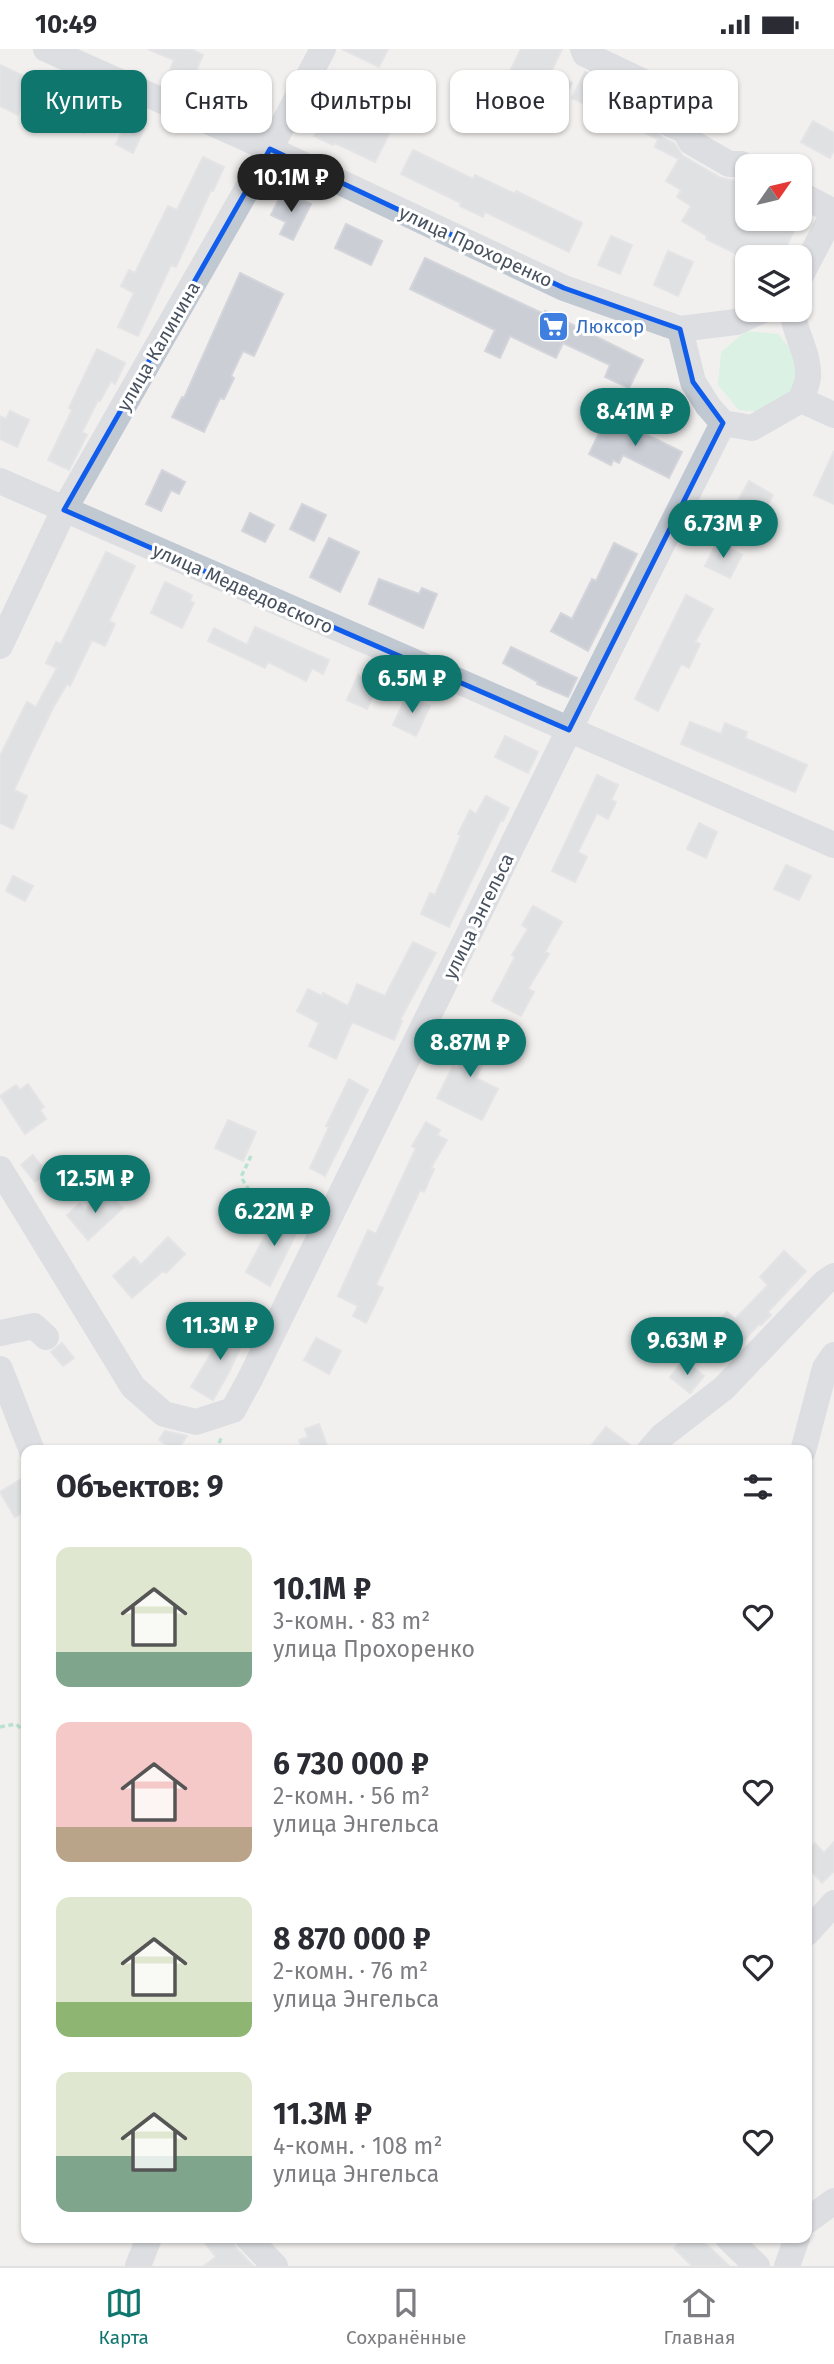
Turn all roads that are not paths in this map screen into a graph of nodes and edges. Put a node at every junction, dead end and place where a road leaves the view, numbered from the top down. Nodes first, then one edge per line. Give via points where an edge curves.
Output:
1 (46, 49) edge
2 (323, 49) edge
3 (583, 49) edge
4 (270, 149) junction
5 (735, 164) edge
6 (812, 200) edge
7 (834, 212) edge
8 (812, 254) edge
9 (736, 322) edge
10 (793, 322) edge
11 (680, 329) junction
12 (801, 400) junction
13 (834, 415) edge
14 (723, 423) junction
15 (0, 481) edge
16 (64, 510) junction
17 (0, 646) edge
18 (569, 730) junction
19 (834, 845) edge
20 (0, 1169) edge
21 (834, 1276) edge
22 (0, 1333) edge
23 (46, 1337) dead end
24 (834, 1355) edge
25 (0, 1369) edge
26 (30, 1445) edge
27 (654, 1445) edge
28 (805, 1445) edge
29 (834, 1903) edge
30 (812, 1927) edge
31 (834, 2201) edge
32 (812, 2217) edge
33 (147, 2243) edge
34 (253, 2243) edge
35 (733, 2243) edge
36 (795, 2243) edge
37 (138, 2266) edge
38 (275, 2266) edge
39 (757, 2266) edge
40 (787, 2266) edge

1 - 4 street, улица Прохоренко
2 - 4 street, улица Калинина
3 - 5 street via 585,54 673,96 667,119 670,124 685,131 691,142
4 - 11 street, улица Прохоренко via 564,288
4 - 16 street, улица Калинина
6 - 7 street
7 - 8 street
9 - 11 street, улица Прохоренко
10 - 12 street via 806,356 808,379
11 - 14 street via 693,381
12 - 13 street
12 - 14 street via 752,428
14 - 18 street, улица Энгельса
15 - 16 street, улица Медведовского
16 - 17 street, улица Калинина
16 - 18 street, улица Медведовского
18 - 19 street, улица Медведовского
18 - 20 street, улица Энгельса via 233,1409 196,1422 164,1414 133,1387
21 - 27 street via 724,1388
22 - 23 street via 34,1326
24 - 28 street via 825,1368
25 - 26 street
29 - 30 street
31 - 32 street
33 - 37 street
34 - 38 street
35 - 39 street
36 - 40 street

